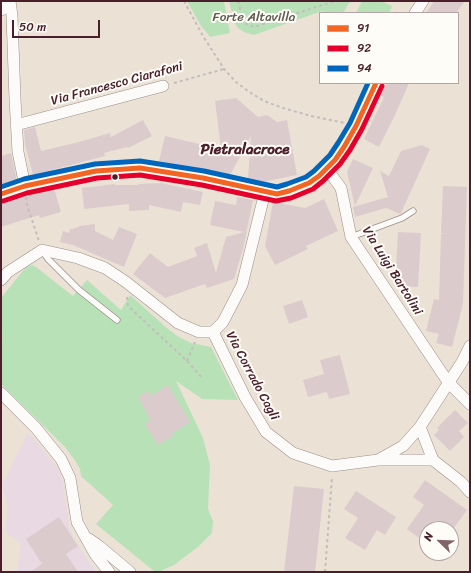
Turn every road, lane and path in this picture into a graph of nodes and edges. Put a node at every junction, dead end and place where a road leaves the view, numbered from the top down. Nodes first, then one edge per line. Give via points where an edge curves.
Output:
1 (5, 1) edge
2 (10, 1) edge
3 (184, 1) edge
4 (238, 1) edge
5 (335, 1) edge
6 (423, 1) edge
7 (1, 8) edge
8 (416, 12) edge
9 (224, 69) junction
10 (376, 84) edge
11 (163, 86) joint
12 (16, 125) junction
13 (356, 126) junction
14 (327, 169) junction
15 (25, 186) junction
16 (265, 192) junction
17 (1, 194) edge
18 (28, 205) dead end
19 (413, 211) dead end
20 (351, 237) junction
21 (42, 250) junction
22 (1, 280) edge
23 (126, 282) junction
24 (117, 320) dead end
25 (199, 332) junction
26 (213, 332) junction
27 (470, 346) edge
28 (187, 361) junction
29 (202, 378) dead end
30 (448, 382) junction
31 (1, 393) edge
32 (470, 404) edge
33 (420, 427) junction
34 (378, 460) junction
35 (433, 460) junction
36 (332, 466) junction
37 (470, 492) edge
38 (85, 537) junction
39 (109, 572) edge
40 (130, 572) edge
41 (325, 572) edge

1 - 7 main road
2 - 12 street
3 - 9 path
4 - 5 path via 244,23 254,27
6 - 8 street
9 - 11 path, Via Francesco Ciarafoni
9 - 13 path via 236,82 264,101 311,116
10 - 13 street
11 - 12 street, Via Francesco Ciarafoni
12 - 15 street
13 - 14 street
14 - 16 street via 299,188 277,194
14 - 20 street, Via Luigi Bartolini via 341,188
15 - 16 street via 96,170 140,168 204,178
15 - 17 street
16 - 26 street via 242,285 223,322
18 - 21 path
19 - 20 lane via 402,218
20 - 30 street, Via Luigi Bartolini
21 - 22 street via 8,272
21 - 23 street via 78,258 105,268
21 - 24 lane via 79,290
23 - 25 street via 178,323
23 - 28 path via 128,306
25 - 26 street
25 - 28 path
26 - 36 street, Via Corrado Cagli via 245,397 266,432 293,453
27 - 30 street
28 - 29 path
30 - 32 street, Via Luigi Bartolini
30 - 33 street
31 - 38 street via 36,428 61,459 70,478 77,522
33 - 34 street, Via Corrado Cagli via 403,446
33 - 35 street
34 - 35 street, Via Corrado Cagli
34 - 36 street, Via Corrado Cagli
35 - 37 street
36 - 41 path
38 - 39 street
38 - 40 street

